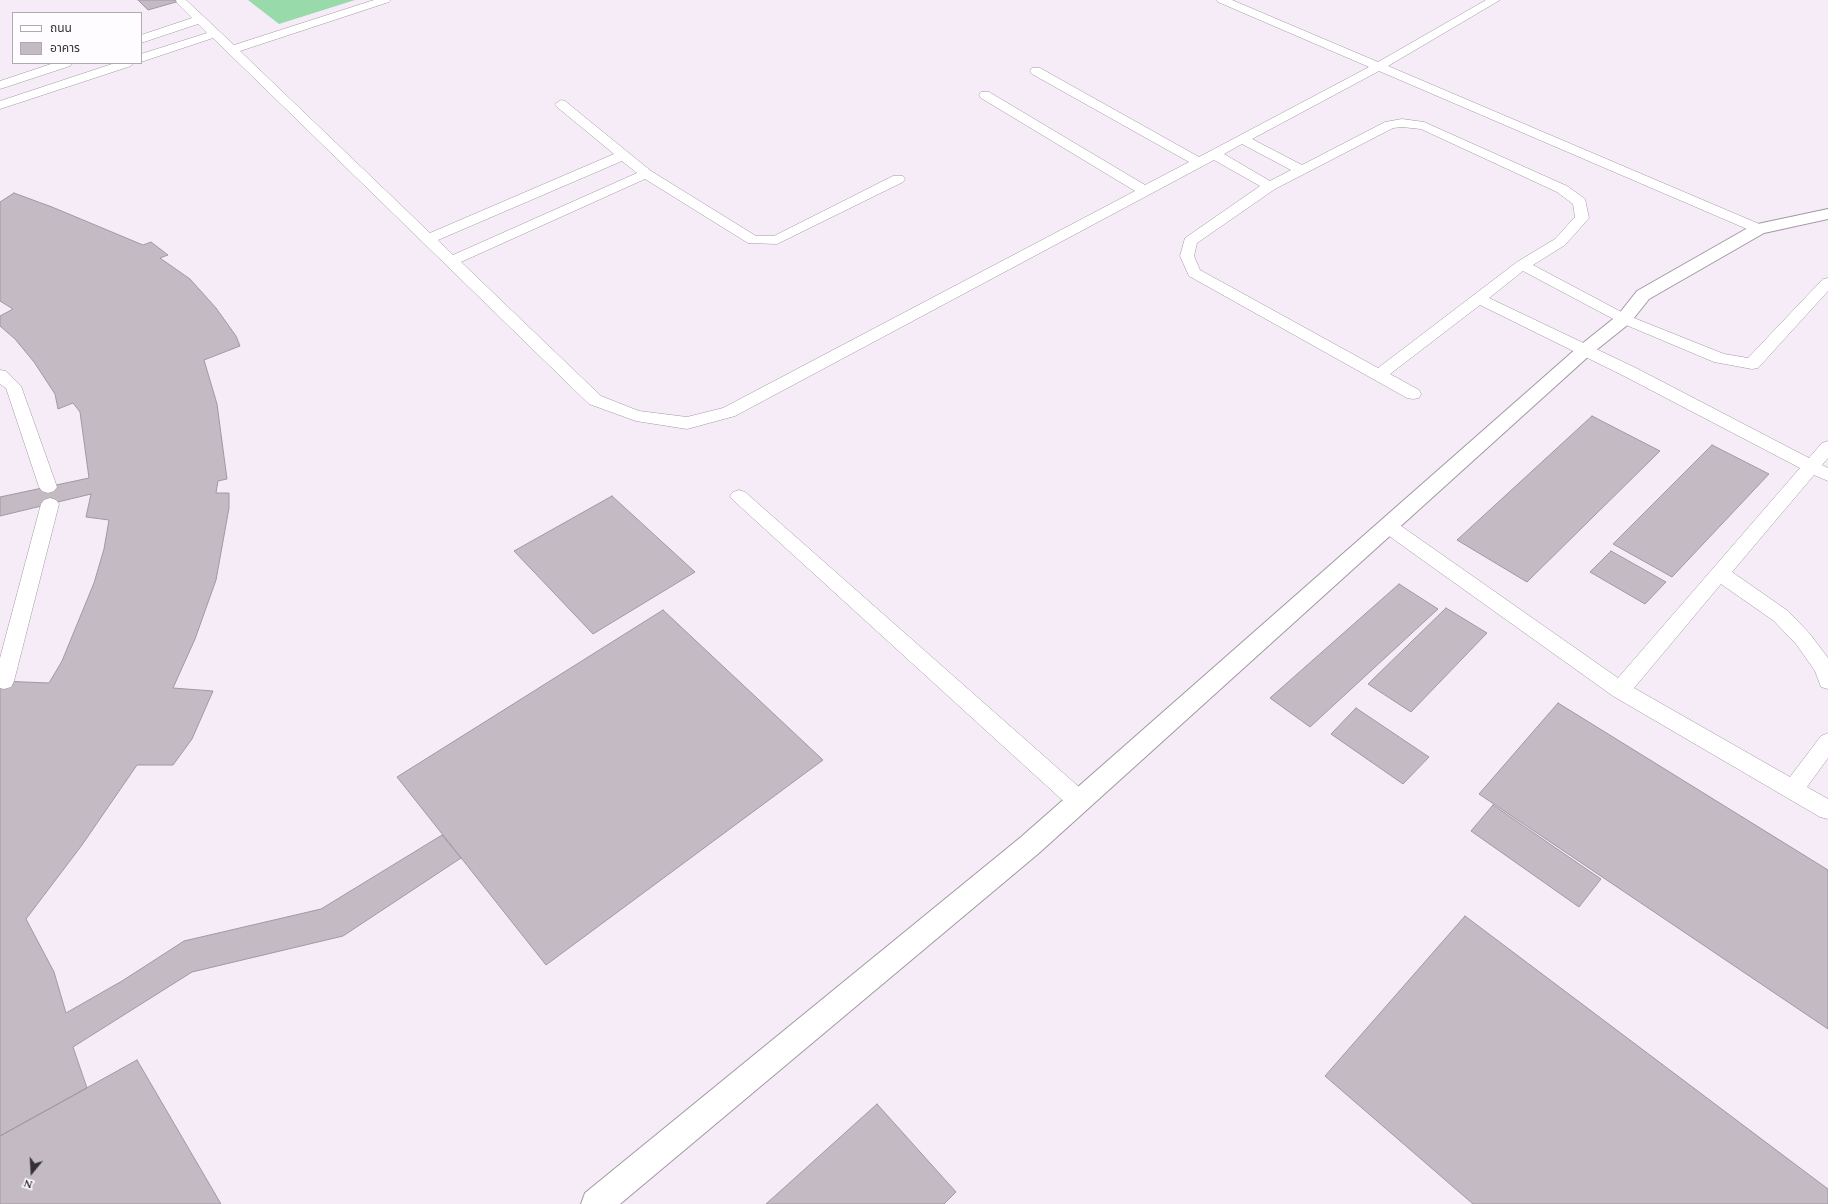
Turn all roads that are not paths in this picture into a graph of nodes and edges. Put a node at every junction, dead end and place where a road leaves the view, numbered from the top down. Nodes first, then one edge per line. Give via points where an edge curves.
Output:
1 (181, 0) edge
2 (385, 0) edge
3 (1222, 0) edge
4 (1494, 0) edge
5 (201, 19) junction
6 (215, 34) junction
7 (142, 39) edge
8 (232, 50) junction
9 (142, 58) edge
10 (63, 64) edge
11 (124, 64) edge
12 (1378, 67) junction
13 (1036, 71) dead end
14 (0, 85) edge
15 (985, 95) dead end
16 (561, 104) dead end
17 (0, 105) edge
18 (1242, 139) junction
19 (1213, 154) junction
20 (622, 156) junction
21 (1199, 162) junction
22 (1302, 170) junction
23 (646, 174) junction
24 (898, 179) dead end
25 (1270, 186) junction
26 (1144, 191) junction
27 (1828, 214) edge
28 (1759, 229) junction
29 (428, 239) junction
30 (451, 261) junction
31 (1522, 265) junction
32 (1828, 282) edge
33 (1479, 298) junction
34 (1624, 319) junction
35 (1584, 350) junction
36 (0, 375) edge
37 (1380, 375) junction
38 (1413, 394) dead end
39 (1828, 447) edge
40 (1811, 466) junction
41 (1828, 475) edge
42 (739, 496) dead end
43 (1388, 526) junction
44 (1719, 573) junction
45 (4, 681) dead end
46 (1828, 681) edge
47 (1620, 690) junction
48 (1828, 742) edge
49 (1793, 790) junction
50 (1079, 801) junction
51 (1828, 810) edge
52 (596, 1204) edge

1 - 5 lane
2 - 8 lane
3 - 12 lane
4 - 12 lane
5 - 6 lane
5 - 7 lane
6 - 8 lane
6 - 9 lane
8 - 29 lane
10 - 14 lane
11 - 17 lane
12 - 18 lane
12 - 28 lane
13 - 21 lane
15 - 26 lane
16 - 20 lane
18 - 19 lane
18 - 22 lane
19 - 21 lane
19 - 25 lane
20 - 23 lane
20 - 29 lane
21 - 26 lane
22 - 25 lane
22 - 31 lane via 1390,125 1402,123 1424,126 1562,189 1580,202 1582,218 1560,242
23 - 24 lane via 753,240 777,240
23 - 30 lane
25 - 37 lane via 1190,241 1186,256 1194,272
26 - 30 lane via 729,412 687,423 636,416 595,400
27 - 28 street
28 - 34 street via 1642,295
29 - 30 lane
31 - 33 lane
31 - 34 lane
32 - 34 lane via 1752,364 1720,358
33 - 35 lane
33 - 37 lane
34 - 35 street
35 - 40 lane
35 - 43 street
36 - 45 lane via 13,386 49,495
37 - 38 lane
39 - 40 lane
40 - 41 lane
40 - 44 lane
42 - 50 lane
43 - 47 lane
43 - 50 street
44 - 46 lane via 1781,616 1803,639 1824,668
44 - 47 lane
47 - 49 lane
48 - 49 lane
49 - 51 lane
50 - 52 street via 1030,845

